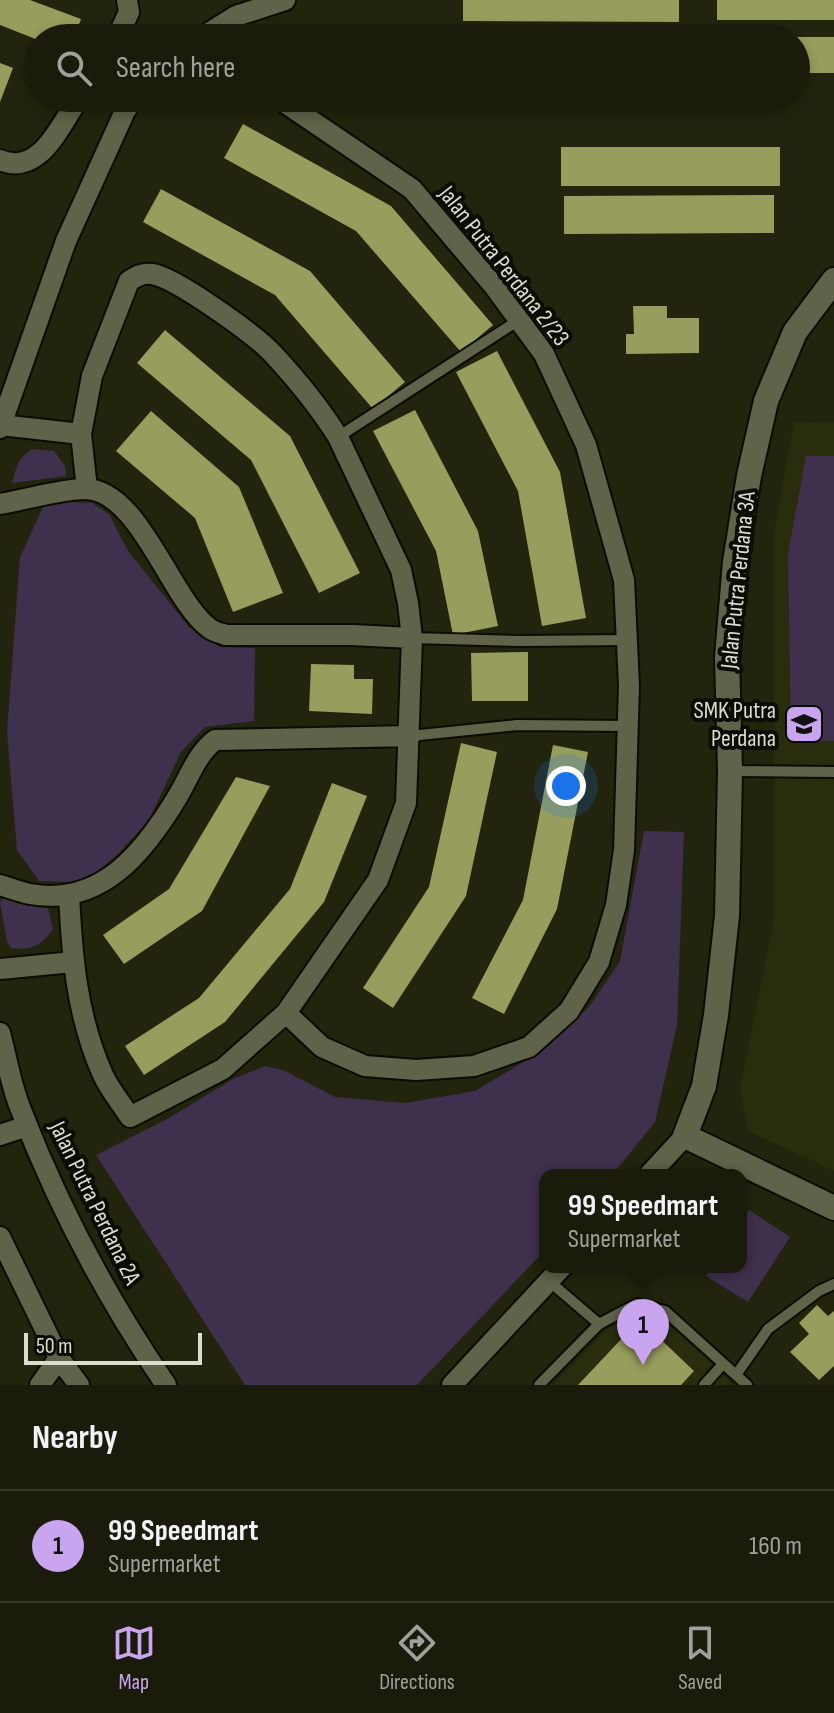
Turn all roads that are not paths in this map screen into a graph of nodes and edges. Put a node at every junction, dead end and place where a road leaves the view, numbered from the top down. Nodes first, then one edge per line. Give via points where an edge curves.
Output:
1 (127, 0) edge
2 (285, 0) edge
3 (123, 24) edge
4 (223, 24) edge
5 (70, 112) edge
6 (125, 112) edge
7 (299, 112) edge
8 (0, 160) edge
9 (834, 280) edge
10 (519, 320) junction
11 (1, 426) edge
12 (81, 434) junction
13 (338, 437) junction
14 (87, 489) junction
15 (0, 504) edge
16 (412, 638) junction
17 (628, 640) junction
18 (629, 726) junction
19 (410, 736) junction
20 (730, 771) junction
21 (834, 772) edge
22 (0, 885) edge
23 (69, 894) junction
24 (73, 962) junction
25 (0, 969) edge
26 (286, 1013) junction
27 (0, 1033) edge
28 (27, 1126) junction
29 (0, 1135) edge
30 (685, 1136) junction
31 (655, 1169) edge
32 (834, 1208) edge
33 (1, 1244) edge
34 (556, 1274) edge
35 (834, 1284) edge
36 (599, 1324) junction
37 (59, 1358) junction
38 (723, 1364) junction
39 (736, 1375) junction
40 (40, 1385) edge
41 (79, 1385) edge
42 (166, 1385) edge
43 (452, 1385) edge
44 (539, 1385) edge
45 (704, 1385) edge
46 (747, 1385) edge

1 - 3 street
2 - 4 street
5 - 8 street via 39,157 21,165
6 - 11 street via 66,241
7 - 10 street, Jalan Putra Perdana 2/23 via 412,189
9 - 20 street, Jalan Putra Perdana 3A via 795,332 766,401 749,476 727,657
10 - 13 lane
10 - 17 street, Jalan Putra Perdana 2/23 via 544,354 586,445 624,580
11 - 12 street
12 - 13 street via 92,376 129,281 154,274 194,294 272,352
12 - 14 street
13 - 16 street via 401,570
14 - 15 street
14 - 16 street via 112,497 211,630 226,635
16 - 17 lane
16 - 19 street
17 - 18 street, Jalan Putra Perdana 2/23
18 - 19 lane via 517,725
18 - 26 street, Jalan Putra Perdana 2/23 via 624,850 616,905 599,962 569,1011 529,1047 474,1066 365,1066 322,1047
19 - 23 street via 215,740 201,751 144,848 110,880
19 - 26 street via 406,803 378,880
20 - 21 lane
20 - 30 street, Jalan Putra Perdana 3A via 727,916 716,1015 704,1086
22 - 23 street via 31,894
23 - 24 street
24 - 25 street
24 - 26 street via 83,1022 104,1077 130,1117 223,1069
27 - 28 street, Jalan Putra Perdana 2A
28 - 29 street
28 - 42 street, Jalan Putra Perdana 2A via 77,1235
30 - 31 street
30 - 32 street
33 - 37 street
34 - 36 lane
34 - 43 street
35 - 39 lane via 768,1329
36 - 38 lane via 637,1304 665,1311
36 - 44 lane
37 - 40 street
37 - 41 street
38 - 39 lane
38 - 45 lane
39 - 46 lane

